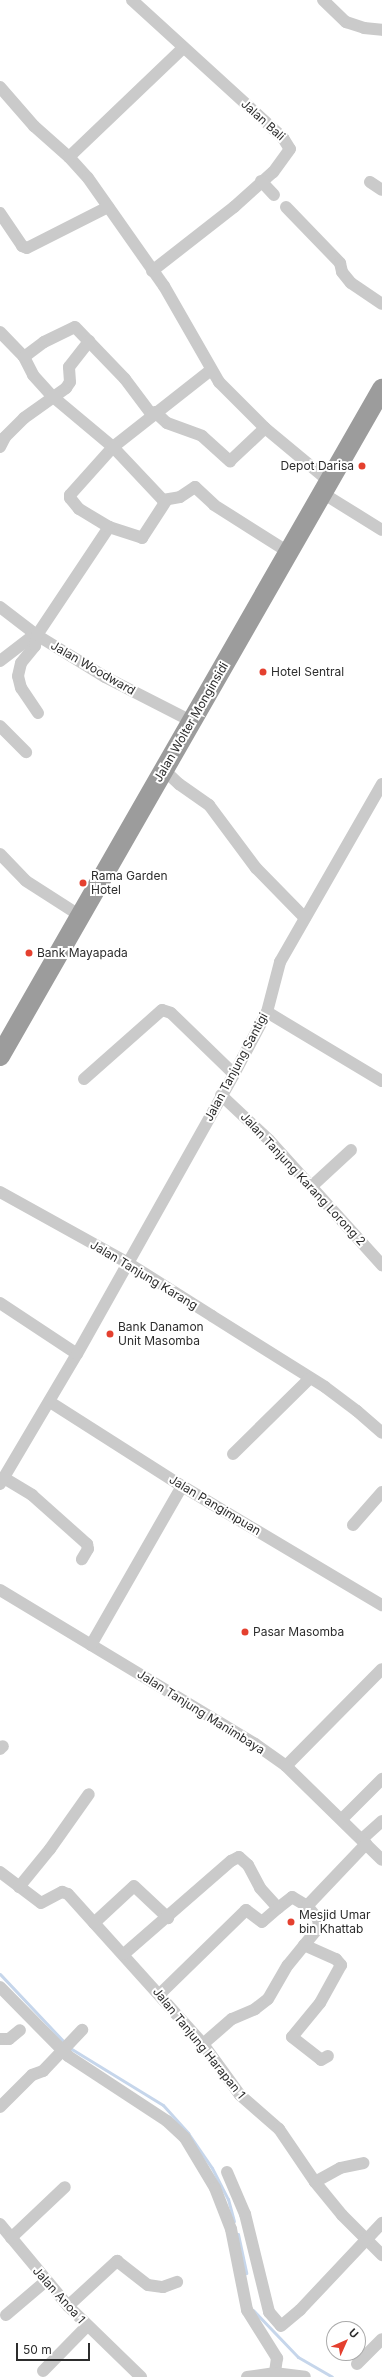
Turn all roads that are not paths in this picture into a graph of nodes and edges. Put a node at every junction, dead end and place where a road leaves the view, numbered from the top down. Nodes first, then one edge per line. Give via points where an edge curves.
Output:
1 (132, 0) edge
2 (323, 0) edge
3 (382, 30) edge
4 (183, 48) junction
5 (0, 87) edge
6 (69, 156) junction
7 (261, 181) junction
8 (370, 182) dead end
9 (382, 190) edge
10 (274, 195) dead end
11 (108, 207) junction
12 (286, 207) dead end
13 (0, 212) edge
14 (152, 271) junction
15 (382, 304) edge
16 (0, 332) edge
17 (89, 341) junction
18 (24, 357) junction
19 (211, 370) junction
20 (382, 388) edge
21 (52, 396) junction
22 (154, 414) junction
23 (265, 428) junction
24 (0, 447) edge
25 (113, 447) junction
26 (327, 488) junction
27 (166, 501) junction
28 (109, 527) junction
29 (382, 530) edge
30 (290, 553) junction
31 (0, 607) edge
32 (36, 634) junction
33 (0, 661) edge
34 (38, 713) dead end
35 (191, 721) junction
36 (0, 726) edge
37 (26, 752) dead end
38 (164, 770) junction
39 (382, 784) edge
40 (0, 854) edge
41 (80, 915) junction
42 (305, 918) junction
43 (267, 1012) junction
44 (0, 1056) edge
45 (234, 1074) junction
46 (84, 1079) dead end
47 (382, 1081) edge
48 (222, 1095) junction
49 (351, 1150) dead end
50 (312, 1186) junction
51 (0, 1192) edge
52 (128, 1264) junction
53 (382, 1265) edge
54 (0, 1303) edge
55 (78, 1354) junction
56 (310, 1378) junction
57 (50, 1402) junction
58 (382, 1433) edge
59 (234, 1454) dead end
60 (2, 1481) edge
61 (182, 1486) junction
62 (382, 1492) edge
63 (353, 1525) dead end
64 (82, 1559) dead end
65 (0, 1590) edge
66 (382, 1605) edge
67 (91, 1645) junction
68 (382, 1669) edge
69 (286, 1766) junction
70 (382, 1779) edge
71 (89, 1794) dead end
72 (342, 1819) junction
73 (382, 1821) edge
74 (364, 1841) junction
75 (382, 1860) edge
76 (0, 1872) edge
77 (20, 1887) junction
78 (307, 1906) junction
79 (278, 1908) junction
80 (168, 1918) junction
81 (94, 1923) junction
82 (304, 1945) junction
83 (124, 1954) junction
84 (0, 1987) edge
85 (160, 1994) junction
86 (20, 2030) dead end
87 (78, 2034) dead end
88 (0, 2039) edge
89 (203, 2044) junction
90 (64, 2049) junction
91 (328, 2056) dead end
92 (0, 2107) edge
93 (363, 2163) dead end
94 (227, 2172) dead end
95 (315, 2182) junction
96 (65, 2187) dead end
97 (382, 2223) edge
98 (0, 2224) edge
99 (11, 2238) junction
100 (367, 2240) junction
101 (382, 2255) edge
102 (46, 2281) junction
103 (177, 2282) dead end
104 (68, 2306) junction
105 (6, 2315) dead end
106 (87, 2326) junction
107 (382, 2339) edge
108 (357, 2364) dead end
109 (44, 2371) dead end
110 (275, 2374) junction
111 (252, 2376) edge
112 (141, 2377) edge
113 (305, 2377) edge

1 - 4 street, Jalan Bali
2 - 3 street via 346,22
4 - 6 street
4 - 7 street, Jalan Bali via 289,144 287,156
5 - 6 street via 34,126
6 - 11 street
7 - 10 street
7 - 14 street, Jalan Bali via 219,219
8 - 9 street
11 - 13 street via 27,248 22,246
11 - 14 street
12 - 15 street via 340,263 342,272 351,283
14 - 19 street via 164,286
16 - 18 street
17 - 18 street via 73,326
17 - 21 street via 69,366 68,384
17 - 22 street
18 - 21 street via 33,375
19 - 22 street
19 - 23 street
20 - 26 highway, Jalan Wolter Monginsidi
21 - 24 street via 20,423
21 - 25 street
22 - 23 street via 167,423 202,436 230,461
22 - 25 street
23 - 26 street
25 - 27 street
25 - 28 street via 70,498 94,519
26 - 29 street
26 - 30 highway, Jalan Wolter Monginsidi
27 - 28 street via 142,538
27 - 30 street via 180,497 195,487 214,505
28 - 32 street
30 - 35 highway, Jalan Wolter Monginsidi
31 - 32 street, Jalan Woodward
32 - 33 street
32 - 34 street via 35,646 21,663 18,676 27,699
32 - 35 street, Jalan Woodward via 105,677
35 - 38 highway, Jalan Wolter Monginsidi
36 - 37 street
38 - 41 highway, Jalan Wolter Monginsidi
38 - 42 street via 179,784 210,805 256,868
39 - 42 street, Jalan Tanjung Santigi
40 - 41 street via 26,881
41 - 44 highway, Jalan Wolter Monginsidi
42 - 43 street, Jalan Tanjung Santigi via 280,962
43 - 45 street, Jalan Tanjung Santigi
43 - 47 street
45 - 46 street via 171,1013 162,1010
45 - 48 street, Jalan Tanjung Santigi
48 - 50 street, Jalan Tanjung Karang Lorong 2
48 - 52 street, Jalan Tanjung Santigi
49 - 50 street
50 - 53 street, Jalan Tanjung Karang Lorong 2
51 - 52 street, Jalan Tanjung Karang
52 - 55 street
52 - 56 street, Jalan Tanjung Karang
54 - 55 street
55 - 57 street
56 - 58 street, Jalan Tanjung Karang via 357,1411
56 - 59 street
57 - 60 street
57 - 61 street, Jalan Pangimpuan
60 - 64 street via 32,1495 87,1544 88,1551
61 - 66 street, Jalan Pangimpuan
61 - 67 street
62 - 63 street
65 - 67 street, Jalan Tanjung Manimbaya
67 - 69 street, Jalan Tanjung Manimbaya via 217,1719
68 - 69 street
69 - 72 street, Jalan Tanjung Manimbaya
70 - 72 street
71 - 77 street
72 - 74 street, Jalan Tanjung Manimbaya
73 - 74 street
74 - 75 street, Jalan Tanjung Manimbaya
74 - 78 street
76 - 77 street, Jalan Tanjung Harapan 1
77 - 81 street, Jalan Tanjung Harapan 1 via 41,1903 65,1892
78 - 79 street via 292,1897
78 - 82 street via 319,1924
79 - 80 street via 260,1888 248,1865 239,1858 231,1861
79 - 85 street via 262,1922 250,1910 246,1910
80 - 81 street via 134,1886
80 - 83 street
81 - 83 street, Jalan Tanjung Harapan 1
82 - 89 street via 280,1977 268,1999 255,2009 232,2019
82 - 91 street via 336,1959 341,1965 320,2003 292,2037 321,2060
83 - 85 street, Jalan Tanjung Harapan 1
84 - 90 street
85 - 89 street, Jalan Tanjung Harapan 1
86 - 88 street via 9,2040
87 - 90 street
89 - 95 street, Jalan Tanjung Harapan 1 via 240,2095 279,2129
90 - 92 street via 43,2071 32,2075
90 - 110 street via 72,2059 167,2121 194,2150 215,2188 231,2229 247,2310 277,2358
93 - 95 street via 340,2168
94 - 100 street via 245,2214 269,2312 280,2326 300,2310
95 - 100 street, Jalan Tanjung Harapan 1
96 - 99 street
97 - 100 street
98 - 99 street, Jalan Anoa 1
99 - 102 street, Jalan Anoa 1
100 - 101 street, Jalan Tanjung Harapan 1
102 - 104 street, Jalan Anoa 1
102 - 105 street
103 - 104 street via 163,2287 148,2285 117,2261
104 - 106 street, Jalan Anoa 1
106 - 109 street
106 - 112 street, Jalan Anoa 1
107 - 108 street
110 - 111 street
110 - 113 street

